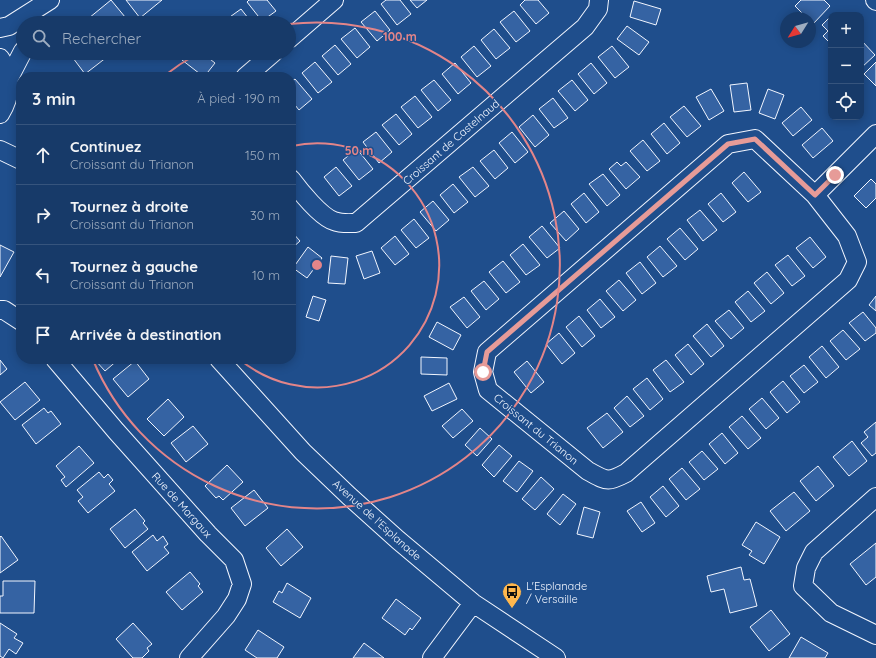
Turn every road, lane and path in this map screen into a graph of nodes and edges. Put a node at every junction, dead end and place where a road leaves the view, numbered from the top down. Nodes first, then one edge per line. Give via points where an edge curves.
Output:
1 (52, 0) edge
2 (334, 0) edge
3 (599, 0) edge
4 (26, 16) edge
5 (43, 16) edge
6 (16, 22) edge
7 (0, 28) edge
8 (296, 33) edge
9 (0, 58) edge
10 (19, 60) edge
11 (265, 60) edge
12 (251, 72) edge
13 (9, 81) junction
14 (16, 93) edge
15 (0, 114) edge
16 (876, 134) edge
17 (0, 150) edge
18 (16, 158) edge
19 (296, 186) edge
20 (815, 195) junction
21 (0, 310) edge
22 (16, 318) edge
23 (59, 364) edge
24 (224, 364) edge
25 (876, 496) edge
26 (472, 603) junction
27 (876, 635) edge
28 (189, 658) edge
29 (432, 658) edge
30 (556, 658) edge

1 - 4 street
1 - 5 street
2 - 8 street
3 - 19 street, Croissant de Castelnaud via 598,9 585,27 356,223 334,221 318,210
6 - 7 street
9 - 13 street
10 - 13 street
11 - 12 street
13 - 14 street
13 - 15 street via 6,105
16 - 20 street
17 - 18 street
20 - 20 street, Croissant du Trianon via 755,139 728,144 487,352 483,372 488,390 588,471 608,481 626,473 848,280 857,262 848,236
21 - 22 street
23 - 28 street, Rue de Margaux via 208,534 234,560 242,584 237,599 226,616
24 - 26 street, Avenue de l'Esplanade via 303,452 343,491
25 - 27 street via 814,552 806,568 803,586 831,613
26 - 29 street
26 - 30 street, Avenue de l'Esplanade

